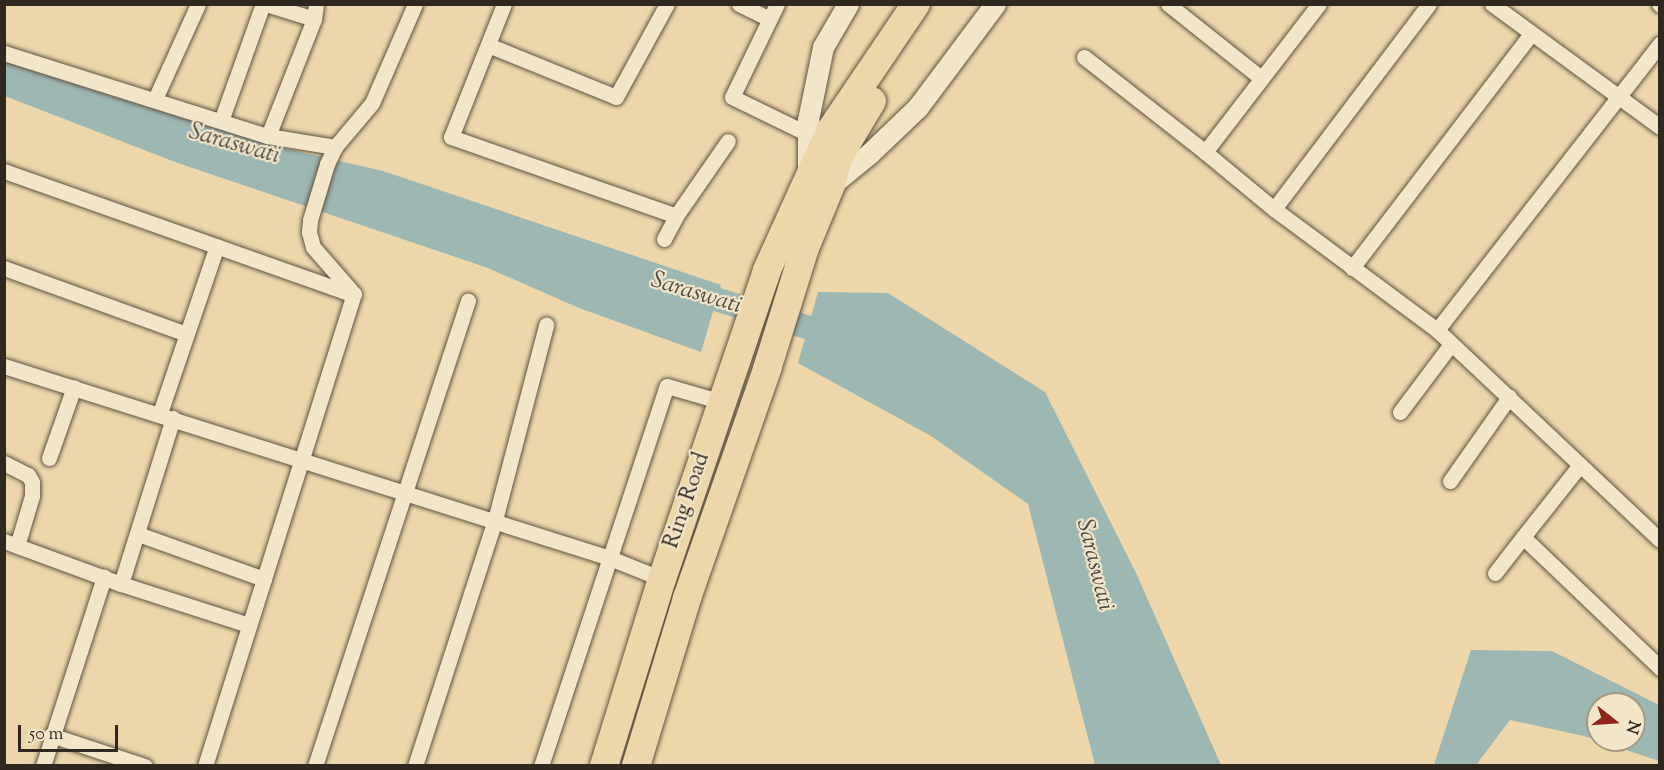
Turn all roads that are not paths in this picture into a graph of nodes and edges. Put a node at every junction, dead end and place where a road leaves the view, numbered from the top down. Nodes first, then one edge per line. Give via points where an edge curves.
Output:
1 (198, 4) edge
2 (265, 4) edge
3 (504, 4) edge
4 (667, 4) edge
5 (740, 4) edge
6 (777, 4) edge
7 (848, 4) edge
8 (916, 4) edge
9 (936, 4) edge
10 (995, 4) edge
11 (1168, 4) edge
12 (1319, 4) edge
13 (1430, 4) edge
14 (1492, 4) edge
15 (414, 5) edge
16 (315, 12) edge
17 (770, 19) junction
18 (1531, 34) junction
19 (1659, 44) edge
20 (488, 45) junction
21 (4, 53) edge
22 (1084, 57) dead end
23 (1261, 78) junction
24 (1621, 96) junction
25 (155, 99) junction
26 (221, 121) junction
27 (1659, 127) edge
28 (808, 134) junction
29 (268, 136) junction
30 (728, 141) dead end
31 (335, 147) junction
32 (1205, 153) junction
33 (4, 171) edge
34 (819, 180) junction
35 (1274, 210) junction
36 (676, 216) junction
37 (664, 239) dead end
38 (793, 243) junction
39 (217, 246) junction
40 (4, 268) edge
41 (1352, 268) junction
42 (354, 294) junction
43 (468, 301) dead end
44 (546, 325) dead end
45 (1437, 330) junction
46 (186, 334) junction
47 (1451, 344) junction
48 (4, 366) edge
49 (74, 387) junction
50 (1509, 397) junction
51 (722, 402) junction
52 (1400, 412) dead end
53 (166, 416) junction
54 (50, 458) dead end
55 (302, 460) junction
56 (4, 463) edge
57 (1580, 465) junction
58 (1450, 481) dead end
59 (406, 492) junction
60 (495, 520) junction
61 (138, 534) junction
62 (1523, 537) junction
63 (1659, 540) edge
64 (11, 544) edge
65 (610, 558) junction
66 (1495, 573) dead end
67 (104, 577) junction
68 (264, 579) junction
69 (662, 579) junction
70 (121, 584) junction
71 (249, 625) junction
72 (1659, 668) edge
73 (51, 735) junction
74 (43, 765) edge
75 (145, 765) edge
76 (205, 765) edge
77 (315, 765) edge
78 (415, 765) edge
79 (541, 765) edge
80 (603, 765) edge
81 (636, 765) edge

1 - 25 street
2 - 16 street
2 - 26 street
3 - 20 street
4 - 20 street via 616,97
5 - 17 street
6 - 17 street
7 - 28 street via 823,47
8 - 34 highway via 830,131
9 - 34 highway via 839,156
10 - 34 street via 918,107 870,153
11 - 23 street
12 - 23 street
13 - 35 street
14 - 18 street
15 - 31 street via 372,103
16 - 29 street
17 - 28 street via 732,97
18 - 24 street
18 - 41 street
19 - 24 street
20 - 36 street via 451,137
21 - 25 street
22 - 32 street
23 - 32 street
24 - 27 street
24 - 45 street
25 - 26 street
26 - 29 street
28 - 34 street
29 - 31 street
30 - 36 street
31 - 42 street via 309,232 314,247
32 - 35 street
33 - 39 street
34 - 38 highway
35 - 41 street
36 - 37 street
38 - 51 highway, Ring Road via 767,270
38 - 81 highway via 794,282 687,598
39 - 42 street
39 - 46 street
40 - 46 street
41 - 45 street
42 - 55 street
43 - 59 street
44 - 60 street
45 - 47 street
46 - 53 street
47 - 50 street
47 - 52 street
48 - 49 street
49 - 53 street
49 - 54 street
50 - 57 street
50 - 58 street
51 - 65 street via 667,386
51 - 69 highway, Ring Road
53 - 55 street
53 - 61 street
55 - 59 street
55 - 68 street
56 - 64 street via 28,475 32,482 32,496
57 - 62 street
57 - 63 street
59 - 60 street
59 - 77 street
60 - 65 street
60 - 78 street
61 - 68 street
61 - 70 street
62 - 66 street
62 - 72 street
64 - 67 street
65 - 69 street
65 - 79 street
67 - 70 street
67 - 73 street
68 - 71 street
69 - 80 highway, Ring Road
70 - 71 street
71 - 76 street
73 - 74 street
73 - 75 street

